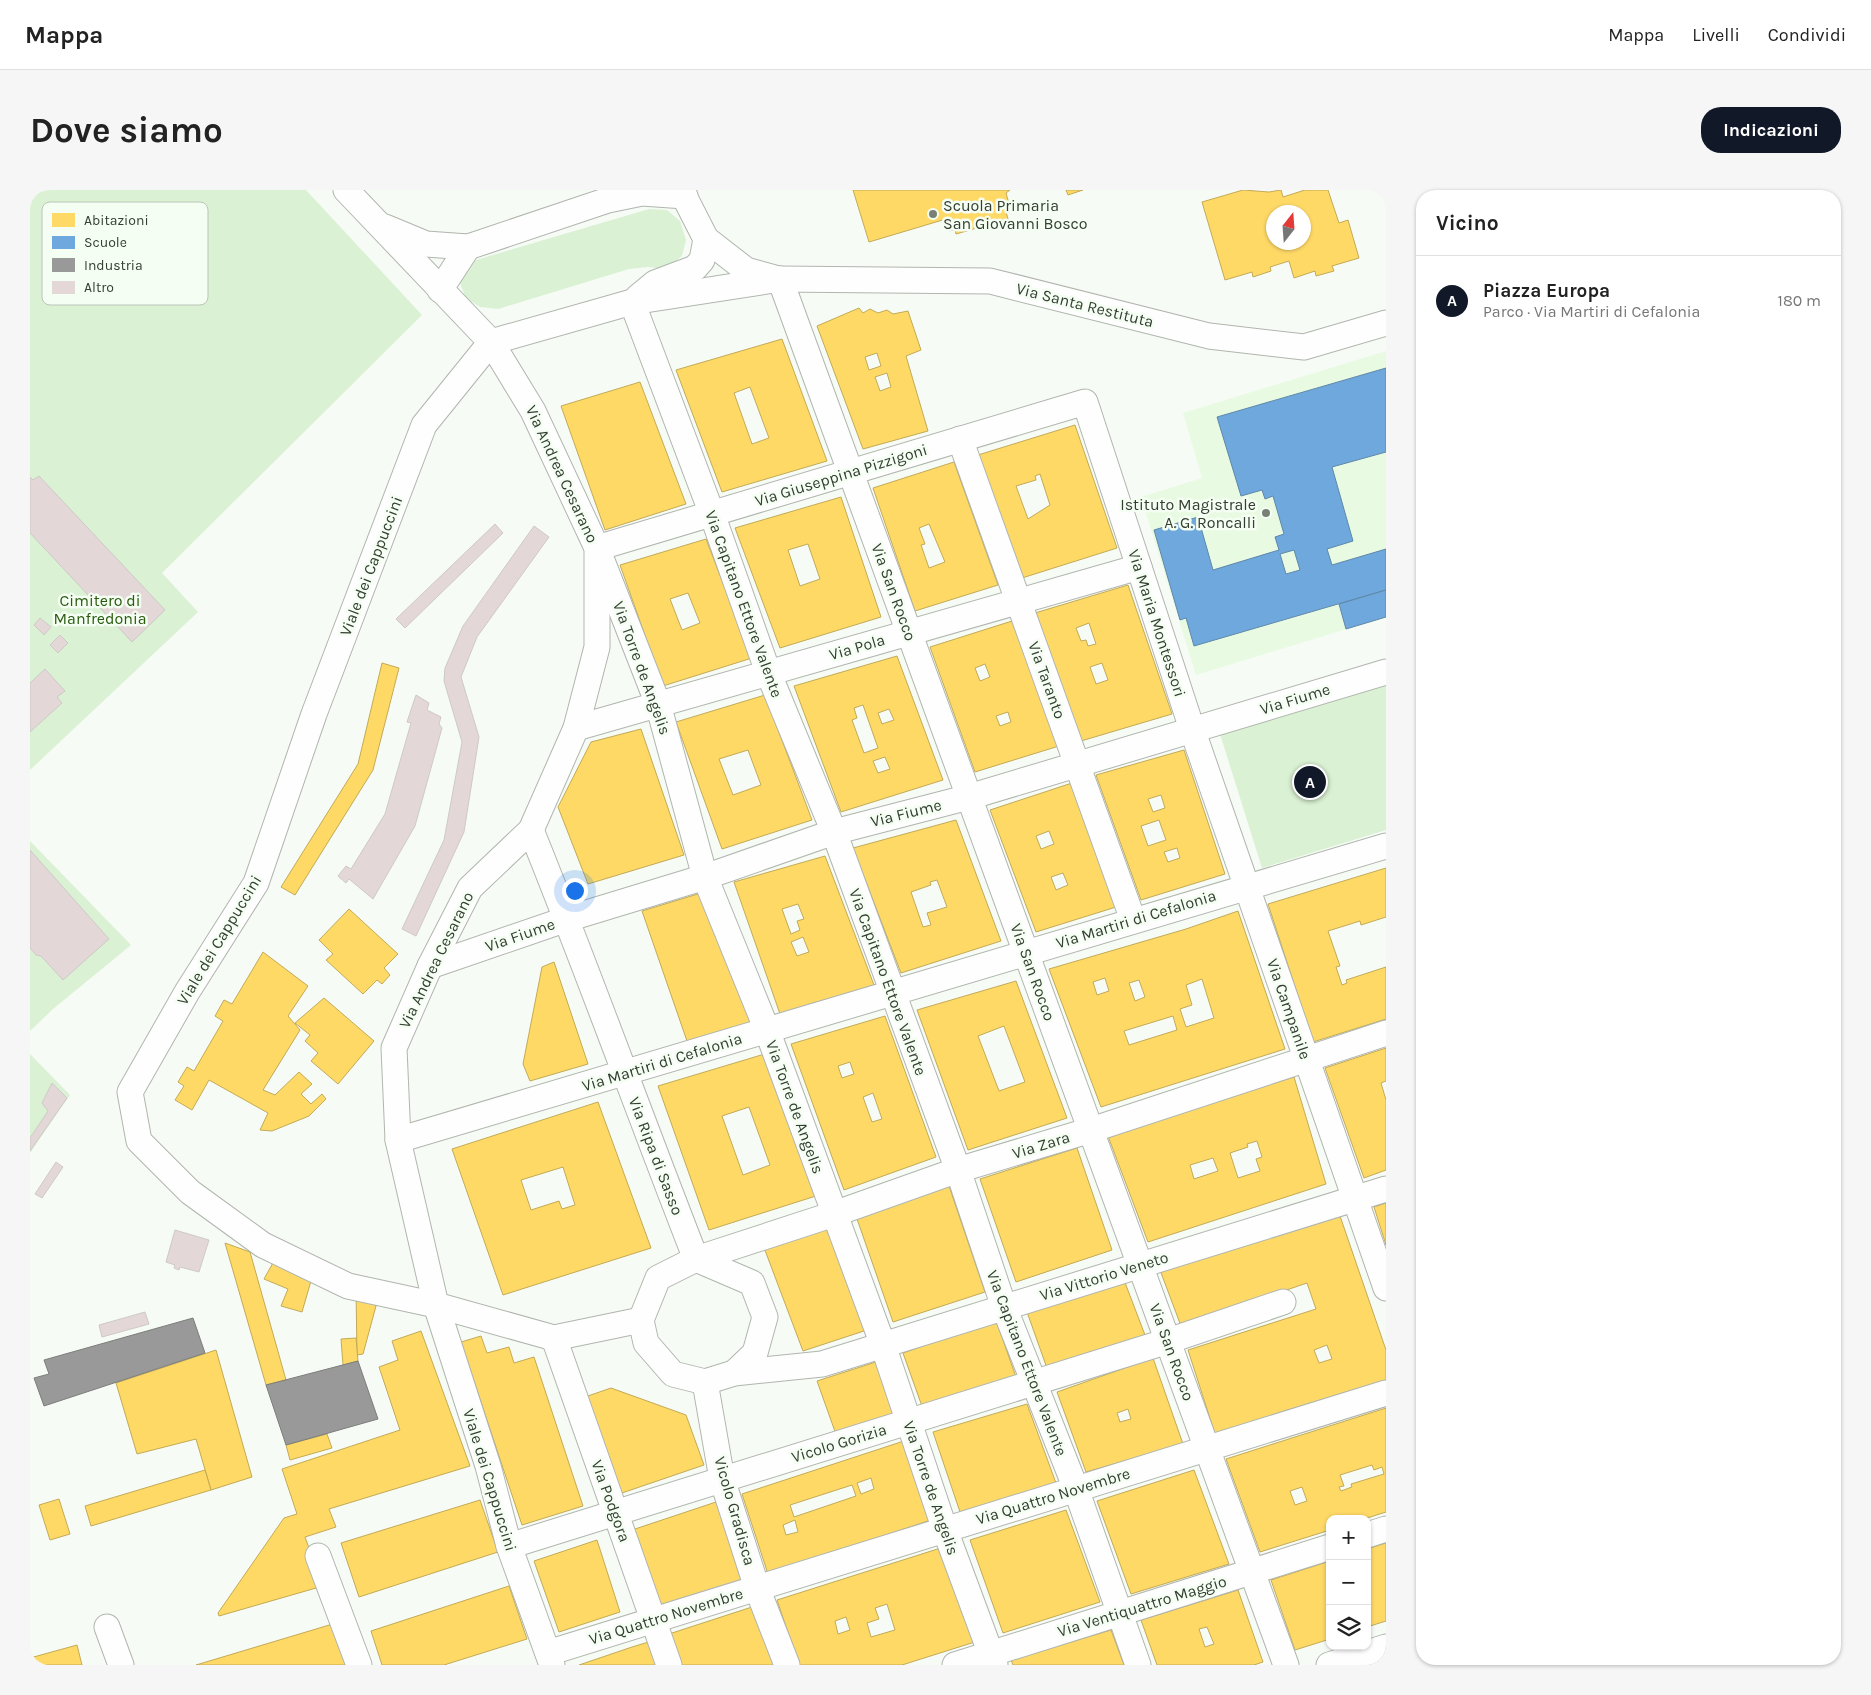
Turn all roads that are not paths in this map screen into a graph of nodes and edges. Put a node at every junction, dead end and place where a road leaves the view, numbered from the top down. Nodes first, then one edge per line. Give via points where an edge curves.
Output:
1 (346, 190) edge
2 (686, 192) edge
3 (611, 195) edge
4 (378, 224) junction
5 (706, 239) junction
6 (468, 247) junction
7 (780, 279) junction
8 (440, 290) junction
9 (632, 302) junction
10 (1386, 323) edge
11 (491, 342) junction
12 (1085, 402) joint
13 (960, 439) junction
14 (850, 473) junction
15 (712, 514) junction
16 (597, 548) junction
17 (1139, 567) junction
18 (1018, 601) junction
19 (908, 632) junction
20 (768, 672) junction
21 (1386, 672) edge
22 (658, 704) junction
23 (576, 728) junction
24 (1192, 729) junction
25 (1077, 764) junction
26 (969, 797) junction
27 (530, 830) junction
28 (834, 832) junction
29 (1386, 846) edge
30 (705, 877) junction
31 (1246, 886) junction
32 (567, 919) junction
33 (1133, 920) junction
34 (1026, 952) junction
35 (430, 966) junction
36 (892, 994) junction
37 (767, 1030) junction
38 (1386, 1033) edge
39 (1307, 1060) junction
40 (623, 1074) junction
41 (1090, 1130) junction
42 (398, 1140) junction
43 (958, 1170) junction
44 (1386, 1189) edge
45 (1355, 1198) junction
46 (834, 1214) junction
47 (696, 1259) junction
48 (1140, 1265) junction
49 (1386, 1288) edge
50 (1283, 1302) dead end
51 (436, 1306) junction
52 (1004, 1307) junction
53 (641, 1320) junction
54 (554, 1338) junction
55 (1168, 1341) junction
56 (883, 1345) junction
57 (734, 1373) junction
58 (705, 1382) junction
59 (1033, 1383) junction
60 (1386, 1393) edge
61 (908, 1422) junction
62 (1207, 1448) junction
63 (722, 1479) junction
64 (1076, 1489) junction
65 (615, 1512) junction
66 (945, 1530) junction
67 (1386, 1530) edge
68 (1371, 1534) edge
69 (509, 1546) junction
70 (1326, 1548) edge
71 (318, 1556) dead end
72 (1252, 1572) junction
73 (757, 1588) junction
74 (1121, 1613) junction
75 (654, 1620) junction
76 (106, 1628) dead end
77 (1386, 1647) edge
78 (550, 1659) edge
79 (994, 1659) edge
80 (121, 1665) edge
81 (358, 1665) edge
82 (669, 1665) edge
83 (787, 1665) edge
84 (955, 1665) edge
85 (1138, 1665) edge
86 (1286, 1665) edge
87 (1329, 1665) edge

1 - 4 street, Via Andrea Cesarano
2 - 3 street
2 - 5 street
3 - 6 street
4 - 6 street via 426,244
4 - 8 street, Via Andrea Cesarano
5 - 7 street via 746,270
5 - 9 street via 702,260 695,268 655,283
6 - 8 street
7 - 9 street
7 - 10 street, Via Santa Restituta via 990,281 1209,336 1304,347
7 - 14 street, Via San Rocco
8 - 11 street, Via Andrea Cesarano
9 - 11 street
9 - 15 street, Via Capitano Ettore Valente
11 - 16 street, Via Andrea Cesarano via 534,411
11 - 51 street, Viale dei Cappuccini via 424,425 314,714 256,883 187,992 130,1092 139,1141 190,1192 263,1245 348,1286
12 - 13 street, Via Giuseppina Pizzigoni
12 - 17 street, Via Maria Montessori
13 - 14 street, Via Giuseppina Pizzigoni
13 - 18 street, Via Taranto
14 - 15 street, Via Giuseppina Pizzigoni
14 - 19 street, Via San Rocco
15 - 16 street, Via Giuseppina Pizzigoni
15 - 20 street, Via Capitano Ettore Valente
16 - 22 street, Via Torre de Angelis
16 - 23 street, Via Andrea Cesarano via 597,647
17 - 18 street, Via Pola
17 - 24 street, Via Maria Montessori
18 - 19 street, Via Pola
18 - 25 street, Via Taranto
19 - 20 street, Via Pola
19 - 26 street, Via San Rocco
20 - 22 street, Via Pola
20 - 28 street, Via Capitano Ettore Valente
21 - 24 street, Via Fiume
22 - 23 street, Via Pola
22 - 30 street, Via Torre de Angelis
23 - 27 street, Via Andrea Cesarano
24 - 25 street, Via Fiume
24 - 31 street, Via Campanile
25 - 26 street, Via Fiume
25 - 33 street, Via Taranto
26 - 28 street, Via Fiume
26 - 34 street, Via San Rocco
27 - 32 street, Via Ripa di Sasso
27 - 35 street, Via Andrea Cesarano via 470,888
28 - 30 street, Via Fiume
28 - 36 street, Via Capitano Ettore Valente
29 - 31 street, Via Martiri di Cefalonia
30 - 32 street, Via Fiume
30 - 37 street, Via Torre de Angelis
31 - 33 street, Via Martiri di Cefalonia
31 - 39 street, Via Campanile
32 - 35 street, Via Fiume
32 - 40 street, Via Ripa di Sasso
33 - 34 street, Via Martiri di Cefalonia
34 - 36 street, Via Martiri di Cefalonia
34 - 41 street, Via San Rocco
35 - 42 street, Via Andrea Cesarano via 394,1048
36 - 37 street, Via Martiri di Cefalonia
36 - 43 street, Via Capitano Ettore Valente
37 - 40 street, Via Martiri di Cefalonia
37 - 46 street, Via Torre de Angelis
38 - 39 street, Via Zara
39 - 41 street, Via Zara
39 - 45 street, Via Campanile
40 - 42 street, Via Martiri di Cefalonia
40 - 47 street, Via Ripa di Sasso
41 - 43 street, Via Zara
41 - 48 street, Via San Rocco
42 - 51 street, Via Andrea Cesarano
43 - 46 street, Via Zara
43 - 52 street, Via Capitano Ettore Valente
44 - 45 street, Via Vittorio Veneto
45 - 48 street, Via Vittorio Veneto
45 - 49 street, Via Campanile
46 - 47 street, Via Zara
46 - 56 street, Via Torre de Angelis
47 - 53 street via 658,1278
47 - 57 street via 752,1283 765,1317 755,1353
48 - 52 street, Via Vittorio Veneto
48 - 55 street, Via San Rocco
50 - 55 street, Vicolo Gorizia
51 - 54 street, Viale dei Cappuccini
51 - 69 street, Viale dei Cappuccini via 488,1466
52 - 56 street, Via Vittorio Veneto
52 - 59 street, Via Capitano Ettore Valente
53 - 54 street
53 - 58 street via 646,1343 673,1374
54 - 65 street, Via Podgora
55 - 59 street, Vicolo Gorizia
55 - 62 street, Via San Rocco
56 - 57 street, Via Vittorio Veneto via 822,1364
56 - 61 street, Via Torre de Angelis
57 - 58 street
58 - 63 street, Vicolo Gradisca
59 - 61 street, Vicolo Gorizia
59 - 64 street, Via Capitano Ettore Valente
60 - 62 street, Via Quattro Novembre
61 - 63 street, Vicolo Gorizia
61 - 66 street, Via Torre de Angelis
62 - 64 street, Via Quattro Novembre
62 - 72 street, Via San Rocco
63 - 65 street, Vicolo Gorizia
63 - 73 street, Vicolo Gradisca
64 - 66 street, Via Quattro Novembre
64 - 74 street, Via Capitano Ettore Valente
65 - 69 street, Vicolo Gorizia
65 - 75 street, Via Podgora
66 - 73 street, Via Quattro Novembre
66 - 79 street, Via Torre de Angelis
67 - 68 street
69 - 78 street, Viale dei Cappuccini
70 - 72 street, Via Ventiquattro Maggio
71 - 81 street
72 - 74 street, Via Ventiquattro Maggio
72 - 86 street, Via San Rocco
73 - 75 street, Via Quattro Novembre
73 - 83 street, Vicolo Gradisca
74 - 79 street, Via Ventiquattro Maggio
74 - 85 street, Via Capitano Ettore Valente
75 - 78 street, Via Quattro Novembre
75 - 82 street, Via Podgora
76 - 80 street
77 - 87 street
79 - 84 street, Via Ventiquattro Maggio

